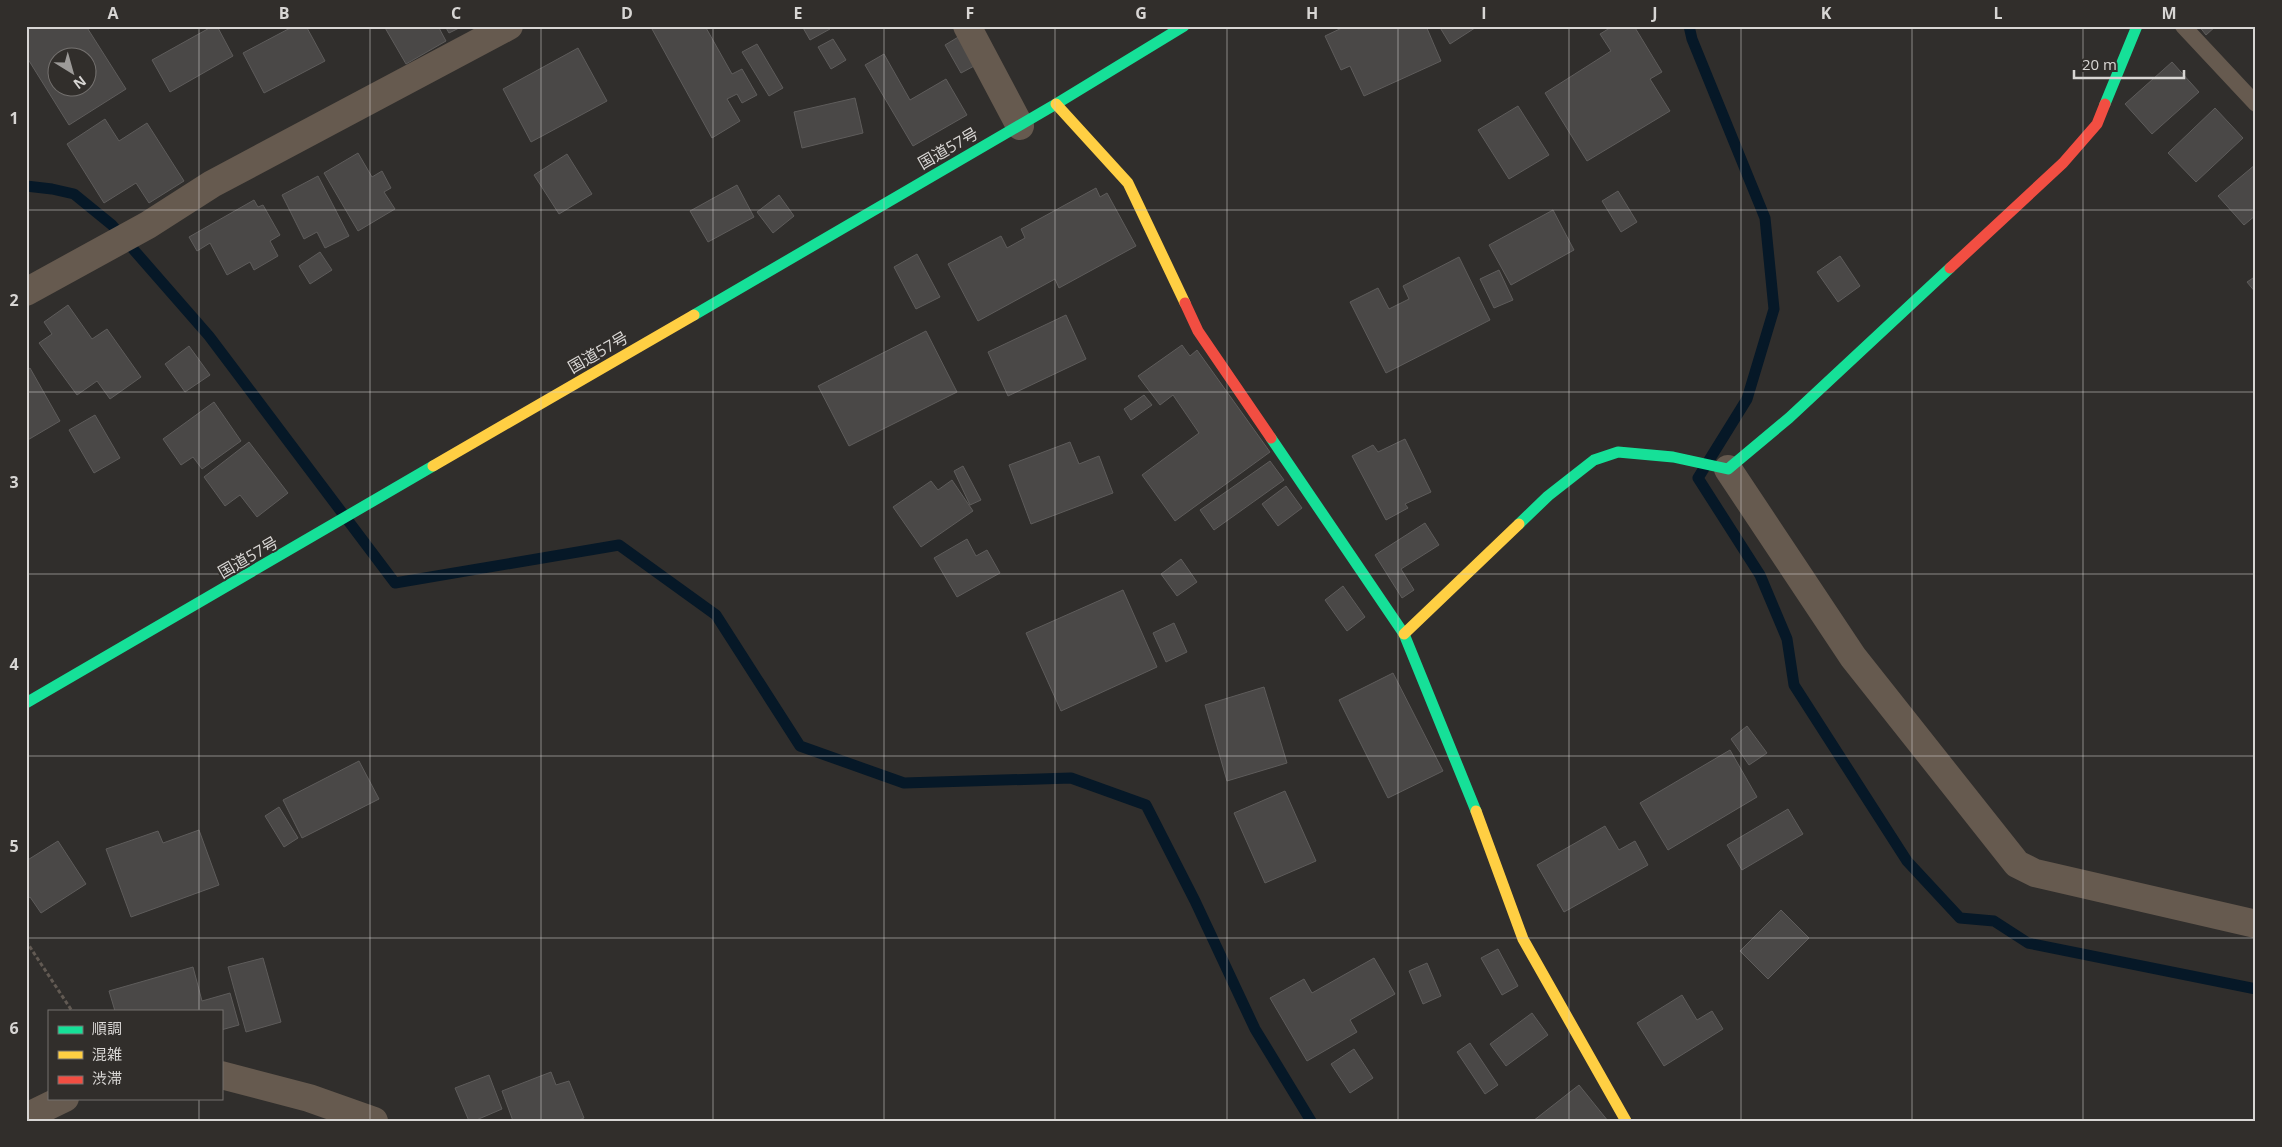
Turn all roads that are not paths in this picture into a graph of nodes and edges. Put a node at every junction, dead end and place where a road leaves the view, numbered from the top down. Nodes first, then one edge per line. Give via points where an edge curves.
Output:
1 (509, 26) edge
2 (967, 26) edge
3 (1184, 26) edge
4 (2137, 26) edge
5 (2183, 26) edge
6 (1056, 104) junction
7 (2256, 104) edge
8 (1020, 126) junction
9 (26, 292) edge
10 (1728, 469) junction
11 (1404, 634) junction
12 (26, 703) edge
13 (2256, 924) edge
14 (222, 1075) edge
15 (61, 1100) edge
16 (26, 1117) edge
17 (374, 1121) edge
18 (1626, 1121) edge

1 - 9 street via 212,184 85,262
2 - 8 street
3 - 6 main road, 国道57号
4 - 10 main road via 2097,124 2063,163 1796,411
5 - 7 lane
6 - 8 main road, 国道57号
6 - 11 main road via 1128,183 1198,331
8 - 12 main road, 国道57号
10 - 11 main road via 1673,457 1618,452 1594,460 1548,496
10 - 13 street via 1853,657 2017,864 2035,873
11 - 18 main road via 1464,779 1523,939
14 - 17 street via 309,1098
15 - 16 street

